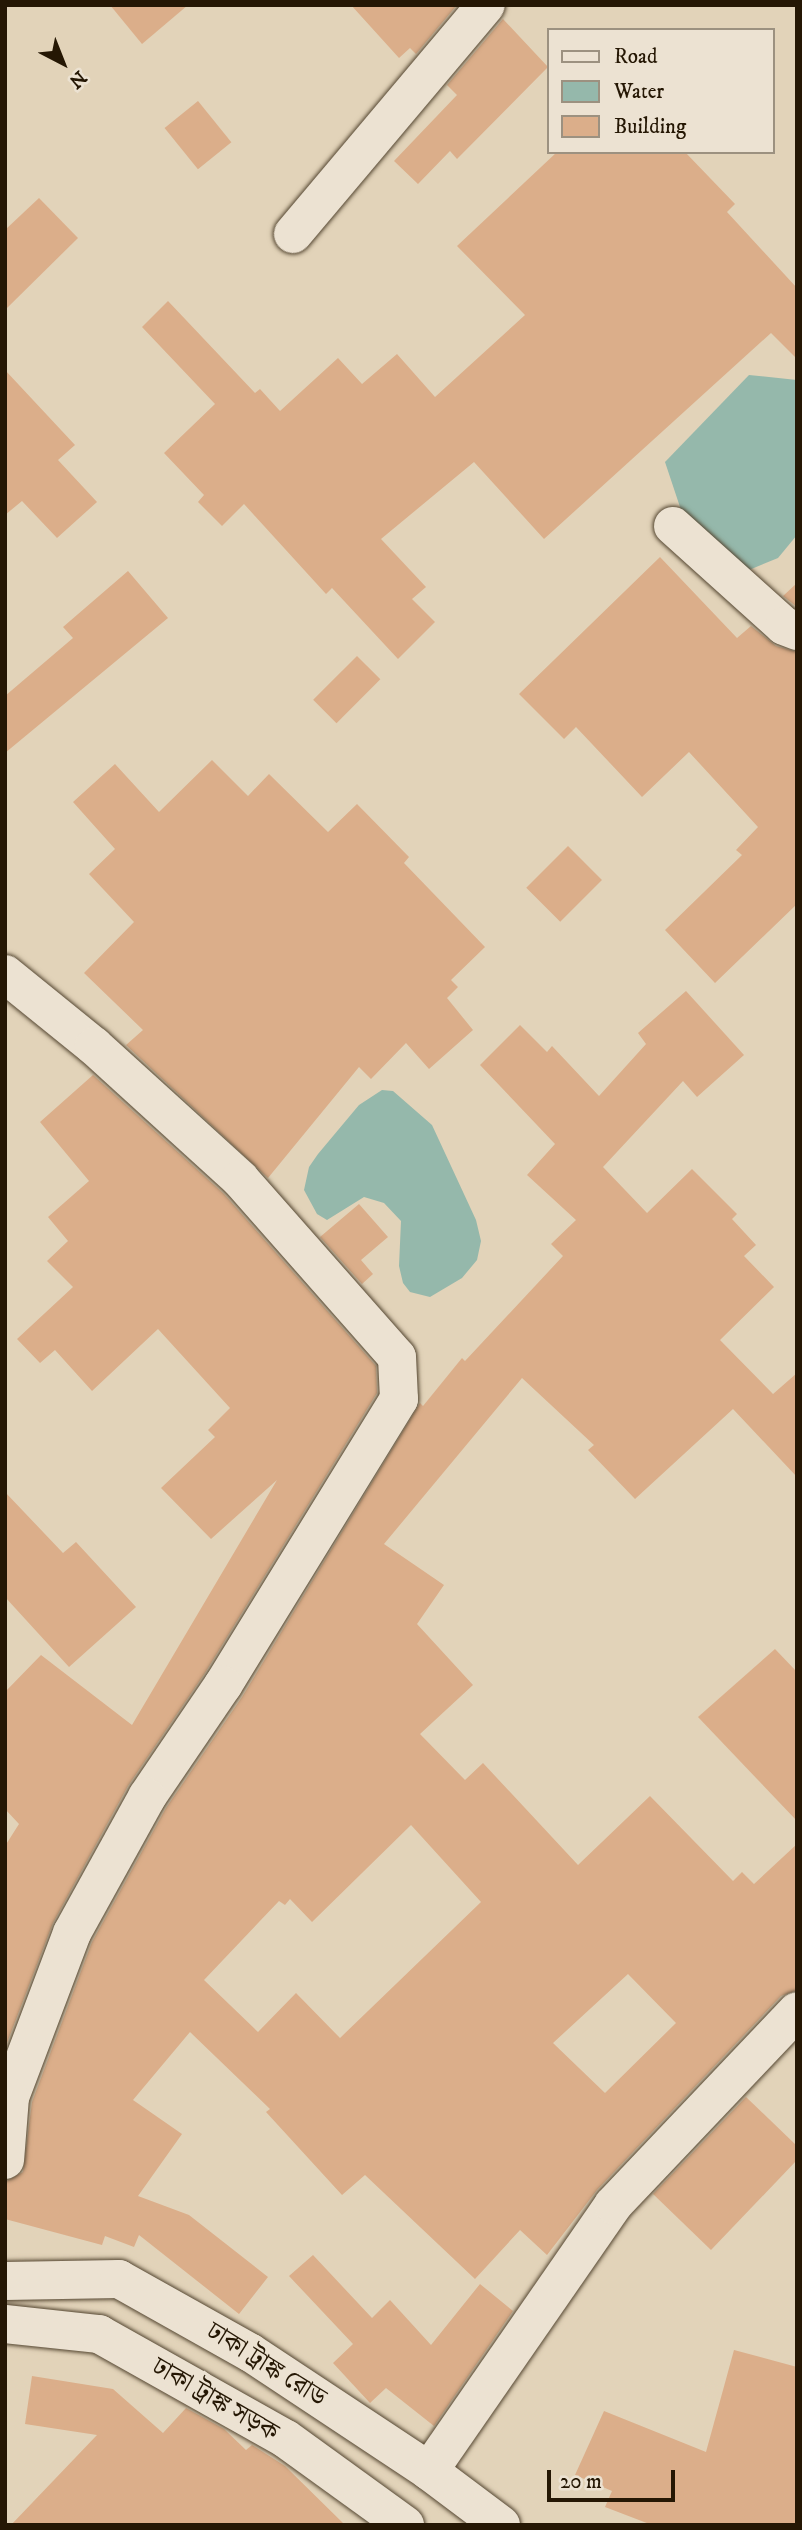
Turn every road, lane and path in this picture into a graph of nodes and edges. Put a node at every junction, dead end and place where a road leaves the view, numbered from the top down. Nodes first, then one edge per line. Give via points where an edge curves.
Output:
1 (486, 5) edge
2 (293, 234) dead end
3 (673, 526) dead end
4 (797, 631) edge
5 (5, 974) edge
6 (797, 2011) edge
7 (5, 2160) edge
8 (5, 2281) edge
9 (5, 2324) edge
10 (418, 2463) junction
11 (373, 2502) junction
12 (405, 2525) edge
13 (501, 2525) edge

1 - 2 street
3 - 4 street via 784,626
5 - 7 street via 94,1046 240,1179 397,1357 399,1398 223,1685 147,1797 72,1933 10,2096
6 - 10 street via 613,2205
8 - 10 street, ঢাকা ট্রাঙ্ক রোড via 119,2279 251,2353
9 - 11 street, ঢাকা ট্রাঙ্ক সড়ক via 99,2334 286,2439
10 - 11 street
10 - 13 street, ঢাকা ট্রাঙ্ক রোড
11 - 12 street, ঢাকা ট্রাঙ্ক সড়ক

